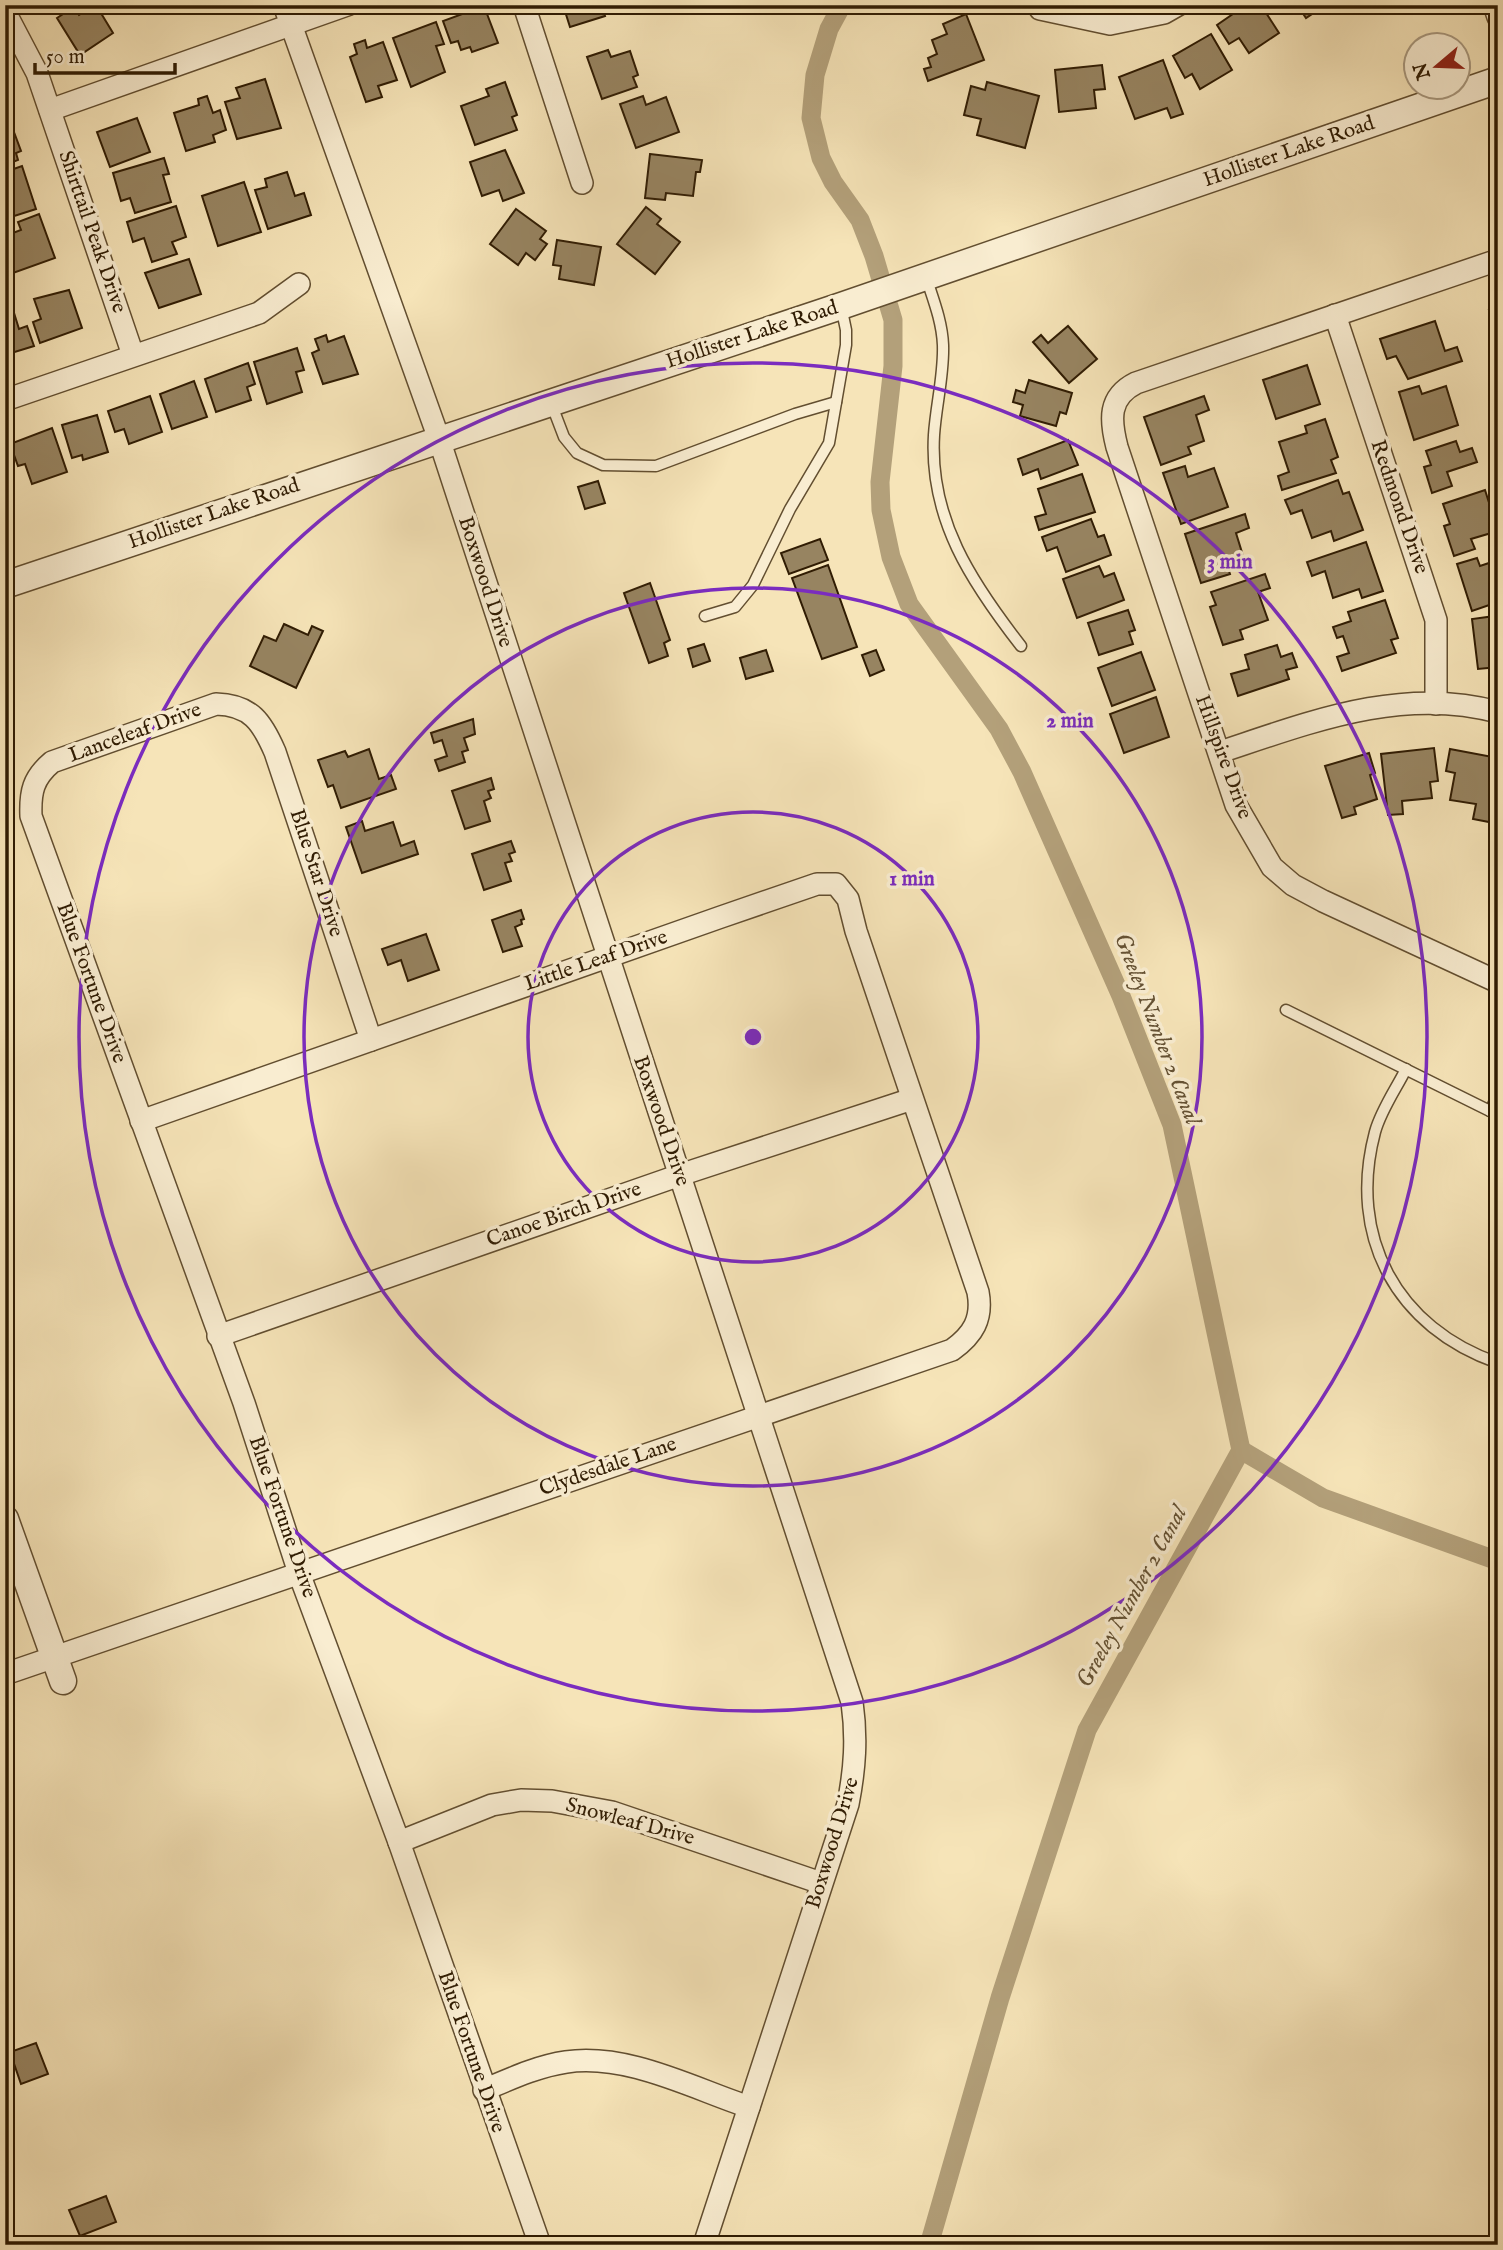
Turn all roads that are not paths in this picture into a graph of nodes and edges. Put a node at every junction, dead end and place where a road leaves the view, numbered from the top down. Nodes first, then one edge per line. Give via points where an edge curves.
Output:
1 (347, 5) edge
2 (524, 5) edge
3 (1178, 5) edge
4 (1494, 5) edge
5 (1040, 9) dead end
6 (5, 12) edge
7 (287, 15) edge
8 (1498, 17) edge
9 (1498, 80) edge
10 (50, 110) junction
11 (582, 183) dead end
12 (1498, 260) edge
13 (919, 280) junction
14 (299, 284) dead end
15 (848, 304) junction
16 (1335, 315) junction
17 (133, 355) junction
18 (5, 400) edge
19 (550, 401) junction
20 (836, 402) junction
21 (439, 439) junction
22 (5, 585) edge
23 (705, 616) dead end
24 (1021, 646) dead end
25 (1436, 704) junction
26 (250, 712) joint
27 (1498, 712) edge
28 (1220, 752) junction
29 (32, 789) joint
30 (607, 957) junction
31 (1498, 982) edge
32 (1286, 1010) dead end
33 (371, 1040) junction
34 (1406, 1069) junction
35 (1498, 1095) edge
36 (912, 1099) junction
37 (1494, 1113) edge
38 (141, 1121) junction
39 (680, 1175) junction
40 (218, 1336) junction
41 (1498, 1363) edge
42 (759, 1417) junction
43 (5, 1519) edge
44 (300, 1576) junction
45 (59, 1668) junction
46 (5, 1674) edge
47 (399, 1842) junction
48 (821, 1883) junction
49 (484, 2090) junction
50 (749, 2107) junction
51 (540, 2245) edge
52 (704, 2245) edge

1 - 7 street
2 - 11 street
3 - 5 street via 1164,13 1110,24
4 - 8 street
6 - 10 street, Shirttail Peak Drive via 37,73
7 - 10 street
7 - 21 street, Boxwood Drive
9 - 13 street, Hollister Lake Road
10 - 17 street, Shirttail Peak Drive
12 - 16 street
13 - 15 street, Hollister Lake Road
13 - 24 lane via 939,318 943,344 934,437 940,504 963,564
14 - 17 street via 259,313
15 - 19 street, Hollister Lake Road
15 - 20 lane
16 - 25 street, Redmond Drive via 1436,620
16 - 28 street, Hillspire Drive via 1136,383 1115,400 1111,416 1117,447
17 - 18 street
19 - 20 lane via 564,437 577,453 603,465 656,466
19 - 21 street, Hollister Lake Road
20 - 23 lane via 829,443 753,585 735,607
21 - 22 street, Hollister Lake Road
21 - 30 street, Boxwood Drive
25 - 27 street
25 - 28 street via 1383,704 1340,713
26 - 29 street, Lanceleaf Drive via 234,704 216,704 52,762 38,774
26 - 33 street, Blue Star Drive via 266,730 275,752
28 - 31 street, Hillspire Drive via 1252,838 1272,867 1293,885
29 - 38 street, Blue Fortune Drive via 32,816
30 - 33 street, Little Leaf Drive
30 - 36 street, Little Leaf Drive via 817,884 835,884 848,899
30 - 39 street, Boxwood Drive
32 - 34 lane
33 - 38 street, Little Leaf Drive
34 - 37 lane
34 - 41 lane via 1376,1130 1368,1183 1371,1228 1390,1281 1408,1306 1448,1340
35 - 37 lane
36 - 39 street, Canoe Birch Drive
36 - 42 street, Clydesdale Lane via 978,1292 977,1322 969,1338 952,1350
38 - 40 street, Blue Fortune Drive
39 - 40 street, Canoe Birch Drive
39 - 42 street, Boxwood Drive
40 - 44 street, Blue Fortune Drive
42 - 44 street, Clydesdale Lane
42 - 48 street, Boxwood Drive via 852,1702 857,1737 848,1804
43 - 45 street
44 - 45 street, Clydesdale Lane
44 - 47 street, Blue Fortune Drive
45 - 46 street, Clydesdale Lane
47 - 48 street, Snowleaf Drive via 492,1805 552,1801 612,1812
47 - 49 street, Blue Fortune Drive
48 - 50 street, Boxwood Drive
49 - 50 street via 563,2062 599,2061
49 - 51 street, Blue Fortune Drive
50 - 52 street, Boxwood Drive

